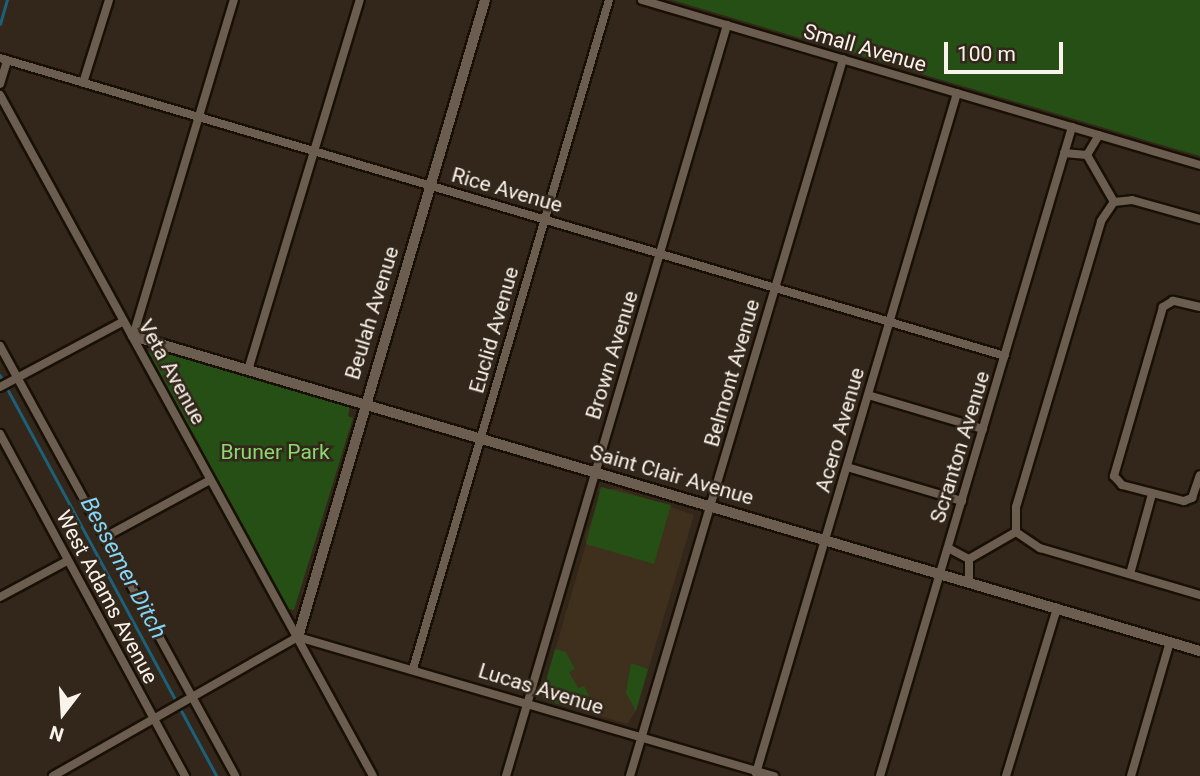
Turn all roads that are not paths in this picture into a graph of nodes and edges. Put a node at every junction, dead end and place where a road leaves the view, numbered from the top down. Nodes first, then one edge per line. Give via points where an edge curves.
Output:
1 (109, 0) edge
2 (234, 0) edge
3 (360, 0) edge
4 (485, 0) edge
5 (609, 0) edge
6 (642, 0) edge
7 (727, 25) junction
8 (4, 60) edge
9 (843, 60) junction
10 (83, 83) junction
11 (0, 84) edge
12 (957, 93) junction
13 (0, 95) edge
14 (200, 116) junction
15 (1072, 127) junction
16 (1099, 135) junction
17 (315, 151) junction
18 (1064, 153) junction
19 (1087, 155) junction
20 (1200, 165) edge
21 (430, 186) junction
22 (1114, 202) junction
23 (545, 219) junction
24 (1200, 219) edge
25 (661, 254) junction
26 (775, 287) junction
27 (1200, 307) edge
28 (124, 321) junction
29 (890, 321) junction
30 (133, 336) junction
31 (0, 346) edge
32 (1005, 356) junction
33 (248, 370) junction
34 (14, 379) junction
35 (0, 387) edge
36 (868, 395) junction
37 (365, 405) junction
38 (983, 429) junction
39 (0, 435) edge
40 (480, 438) junction
41 (847, 467) junction
42 (596, 473) junction
43 (1200, 475) edge
44 (210, 480) junction
45 (1152, 494) junction
46 (962, 501) junction
47 (711, 506) junction
48 (1017, 532) junction
49 (105, 537) junction
50 (825, 540) junction
51 (948, 548) junction
52 (969, 559) junction
53 (67, 561) junction
54 (941, 574) junction
55 (1130, 574) junction
56 (969, 582) junction
57 (1200, 595) edge
58 (0, 597) edge
59 (1057, 608) junction
60 (298, 637) junction
61 (1170, 642) junction
62 (1200, 651) edge
63 (413, 669) junction
64 (193, 700) junction
65 (527, 703) junction
66 (154, 721) junction
67 (641, 737) junction
68 (756, 773) edge
69 (53, 776) edge
70 (185, 776) edge
71 (235, 776) edge
72 (373, 776) edge
73 (506, 776) edge
74 (630, 776) edge
75 (774, 776) edge
76 (880, 776) edge
77 (1006, 776) edge
78 (1131, 776) edge

1 - 10 street
2 - 14 street
3 - 17 street
4 - 21 street, Beulah Avenue
5 - 23 street, Euclid Avenue
6 - 7 street, Small Avenue
7 - 9 street, Small Avenue
7 - 25 street, Brown Avenue
8 - 10 street, Rice Avenue
8 - 11 street
9 - 12 street, Small Avenue
9 - 26 street, Belmont Avenue
10 - 14 street, Rice Avenue
12 - 15 street, Small Avenue
12 - 29 street, Acero Avenue
13 - 28 street, Veta Avenue
14 - 17 street, Rice Avenue
14 - 30 street
15 - 16 street, Small Avenue
15 - 18 street, Scranton Avenue
16 - 19 street
16 - 20 street, Small Avenue
17 - 21 street, Rice Avenue
17 - 33 street
18 - 19 street
18 - 32 street, Scranton Avenue
19 - 22 street
21 - 23 street, Rice Avenue
21 - 37 street, Beulah Avenue
22 - 24 street via 1132,200
22 - 48 street via 1101,221 1028,468 1015,515
23 - 25 street, Rice Avenue
23 - 40 street, Euclid Avenue
25 - 26 street, Rice Avenue
25 - 42 street, Brown Avenue
26 - 29 street, Rice Avenue
26 - 47 street, Belmont Avenue
27 - 45 street via 1174,301 1163,307 1115,468 1114,476 1122,485
28 - 30 street, Veta Avenue
28 - 34 street
29 - 32 street, Rice Avenue
29 - 36 street, Acero Avenue
30 - 33 street, Saint Clair Avenue
30 - 44 street, Veta Avenue
31 - 34 street, West Adams Avenue
32 - 38 street, Scranton Avenue
33 - 37 street, Saint Clair Avenue
34 - 35 street
34 - 49 street, West Adams Avenue
36 - 38 street
36 - 41 street, Acero Avenue
37 - 40 street, Saint Clair Avenue
37 - 60 street, Beulah Avenue
38 - 46 street, Scranton Avenue
39 - 53 street, West Adams Avenue
40 - 42 street, Saint Clair Avenue
40 - 63 street, Euclid Avenue
41 - 46 street
41 - 50 street, Acero Avenue
42 - 47 street, Saint Clair Avenue
42 - 65 street, Brown Avenue
43 - 45 street via 1188,500
44 - 49 street
44 - 60 street, Veta Avenue
45 - 55 street
46 - 51 street, Scranton Avenue
47 - 50 street, Saint Clair Avenue
47 - 67 street, Belmont Avenue
48 - 52 street
48 - 55 street via 1040,548
49 - 64 street, West Adams Avenue
50 - 54 street, Saint Clair Avenue
50 - 68 street, Acero Avenue
51 - 52 street
51 - 54 street, Scranton Avenue
52 - 56 street
53 - 58 street
53 - 66 street, West Adams Avenue
54 - 56 street, Saint Clair Avenue
54 - 76 street, Scranton Avenue
55 - 57 street
56 - 59 street, Saint Clair Avenue
59 - 61 street, Saint Clair Avenue
59 - 77 street
60 - 63 street, Lucas Avenue
60 - 64 street
60 - 72 street, Veta Avenue
61 - 62 street, Saint Clair Avenue
61 - 78 street
63 - 65 street, Lucas Avenue
64 - 66 street
64 - 71 street, West Adams Avenue
65 - 67 street, Lucas Avenue
65 - 73 street, Brown Avenue
66 - 69 street
66 - 70 street, West Adams Avenue
67 - 68 street, Lucas Avenue
67 - 74 street, Belmont Avenue
68 - 75 street, Lucas Avenue

